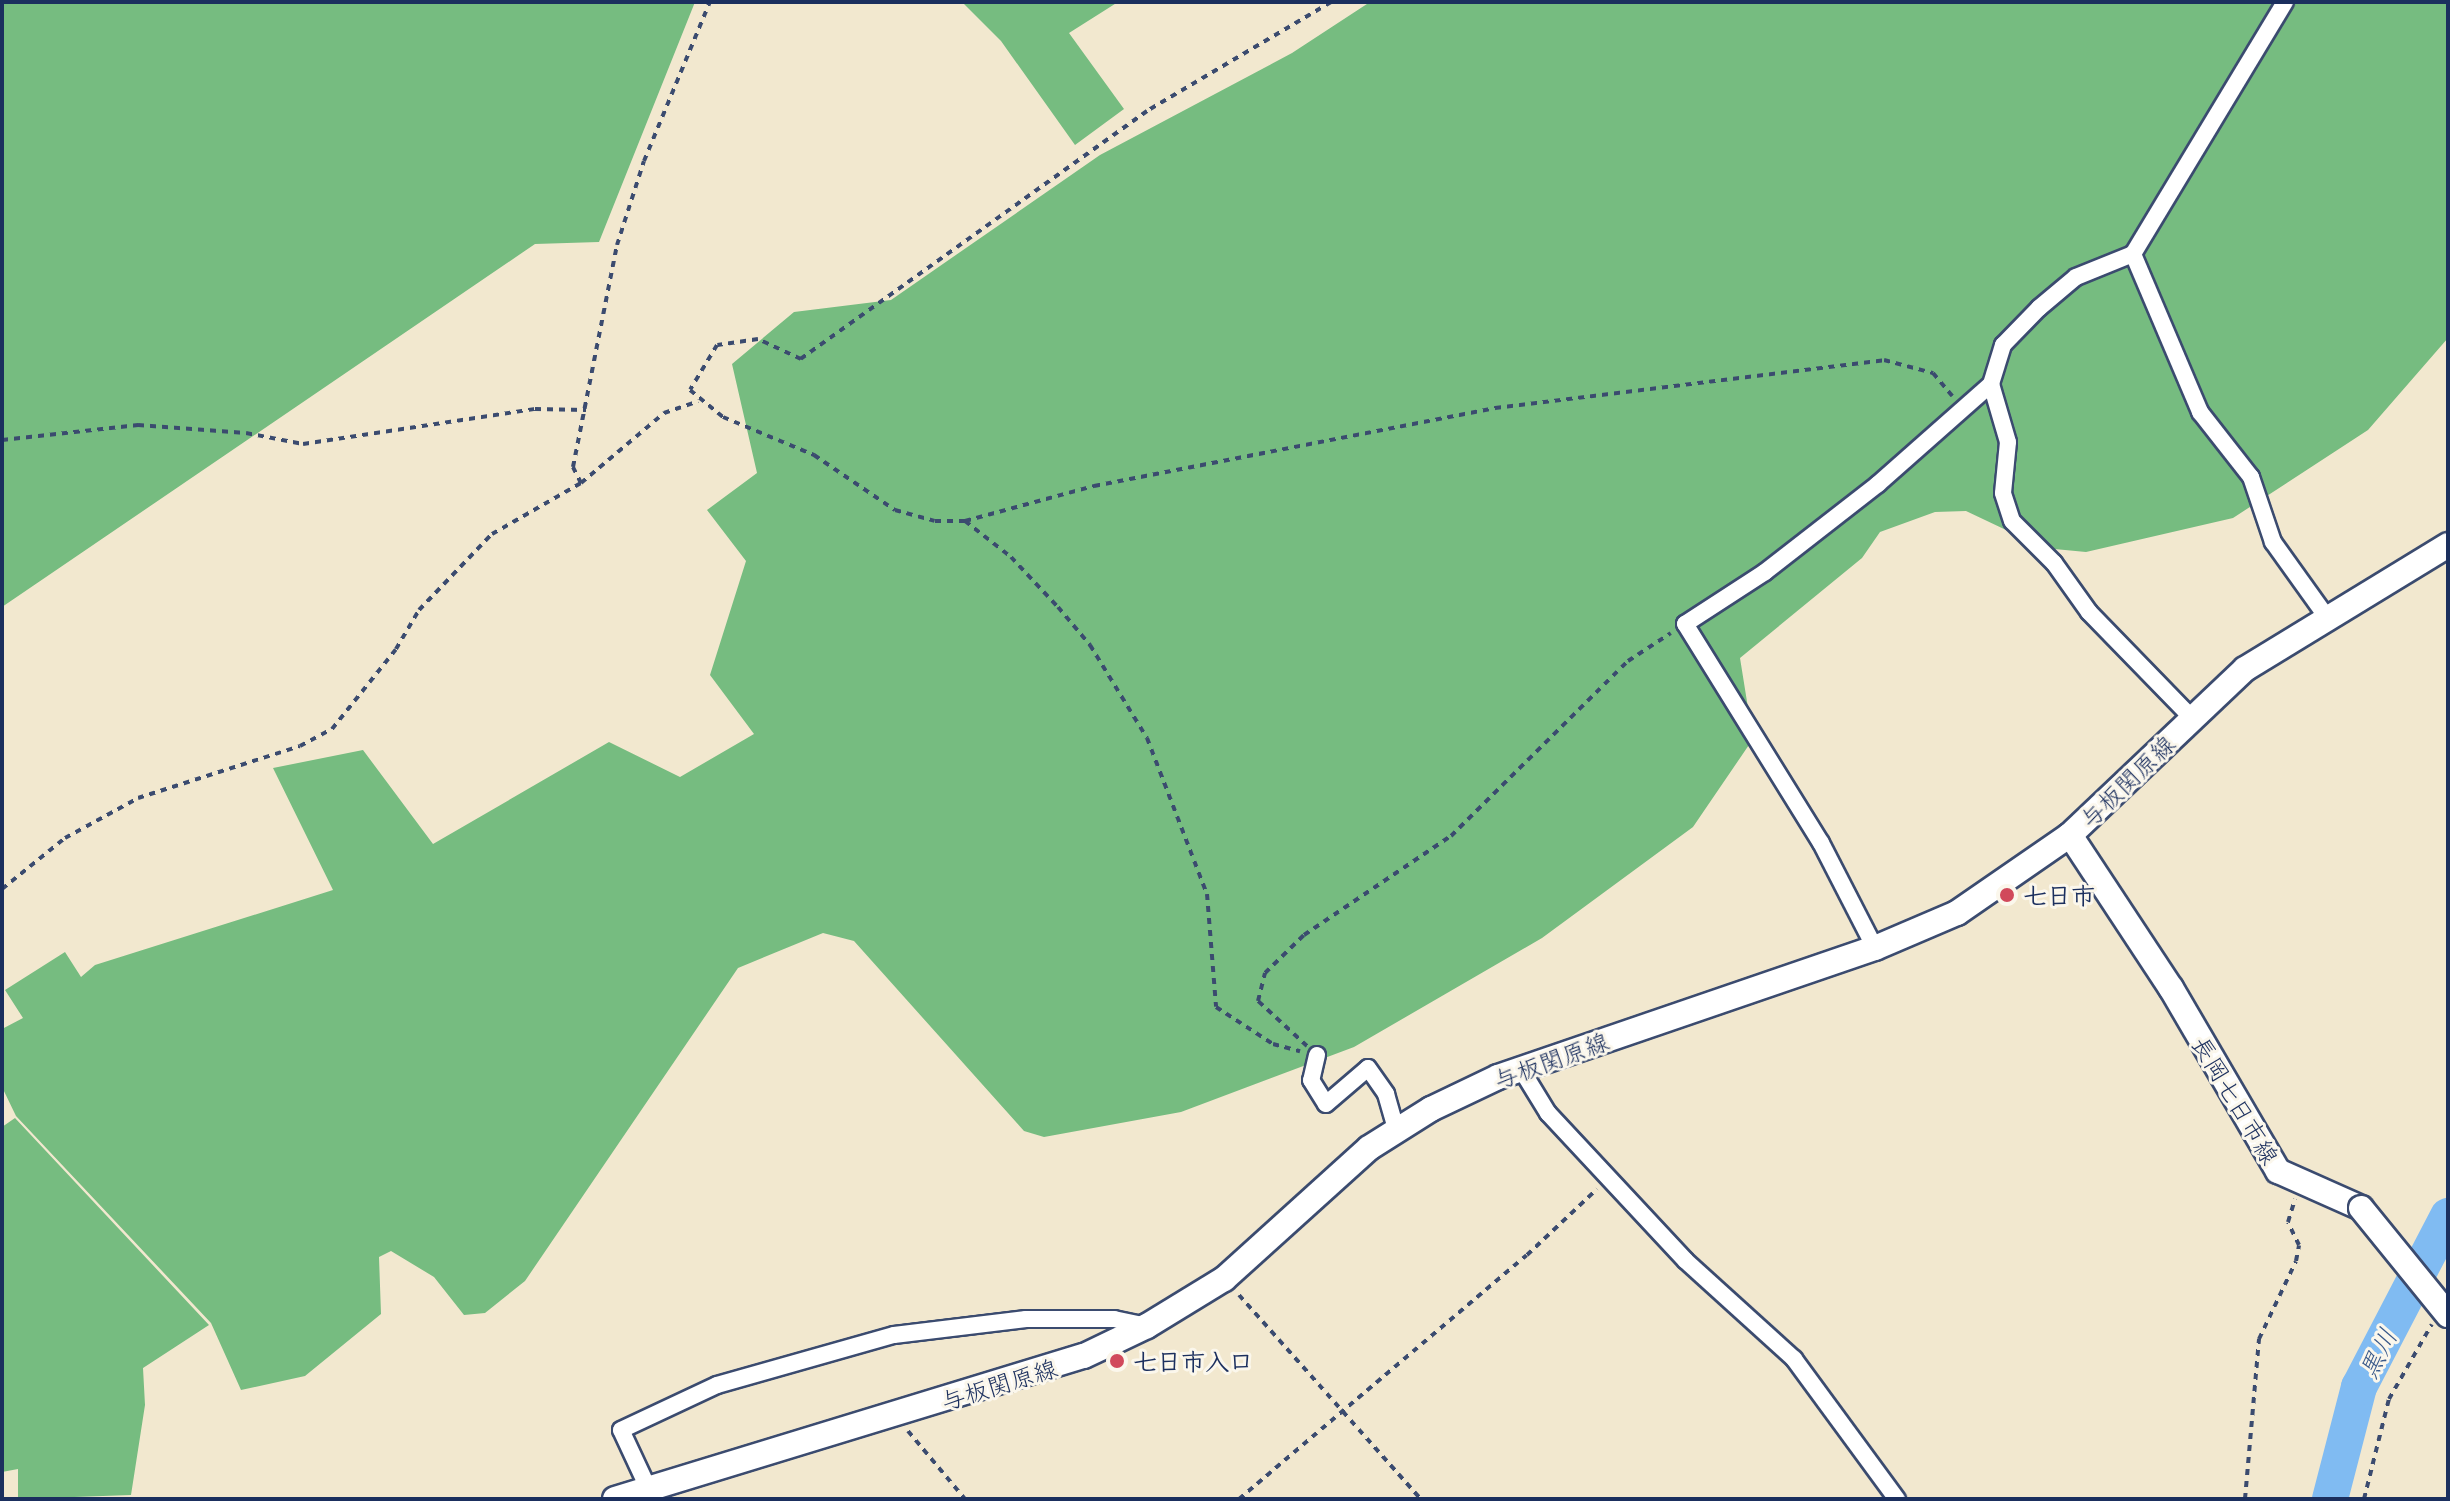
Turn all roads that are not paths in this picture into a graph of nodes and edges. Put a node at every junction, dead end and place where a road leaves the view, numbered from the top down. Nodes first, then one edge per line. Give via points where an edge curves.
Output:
1 (2285, 2) edge
2 (2133, 254) junction
3 (1991, 384) junction
4 (2448, 545) edge
5 (2326, 616) junction
6 (2192, 718) junction
7 (2070, 835) junction
8 (1875, 948) junction
9 (1317, 1055) road end
10 (1521, 1069) junction
11 (1396, 1129) junction
12 (2438, 1322) edge
13 (1147, 1326) junction
14 (649, 1490) junction
15 (615, 1499) edge
16 (1897, 1499) edge

1 - 2 street
2 - 3 street via 2076,277 2039,308 2003,345
2 - 5 street via 2200,412 2251,477 2273,542
3 - 6 street via 2008,442 2003,493 2012,521 2054,563 2089,612
3 - 8 street via 1878,484 1685,624 1821,843
4 - 5 main road, 与板関原線
5 - 6 main road, 与板関原線 via 2245,669
6 - 7 main road, 与板関原線
7 - 8 main road, 与板関原線 via 1957,913
7 - 12 main road, 長岡七日市線, bridge via 2171,988 2266,1154 2300,1185 2361,1208
8 - 10 main road, 与板関原線
9 - 11 street via 1311,1080 1326,1104 1368,1068 1386,1094
10 - 11 main road, 与板関原線
10 - 16 street via 1548,1113 1686,1261 1794,1359
11 - 13 main road, 与板関原線 via 1224,1279
13 - 14 main road, 与板関原線 via 1042,1372
13 - 14 street via 1114,1319 1026,1319 894,1335 717,1385 621,1430
14 - 15 main road, 与板関原線

